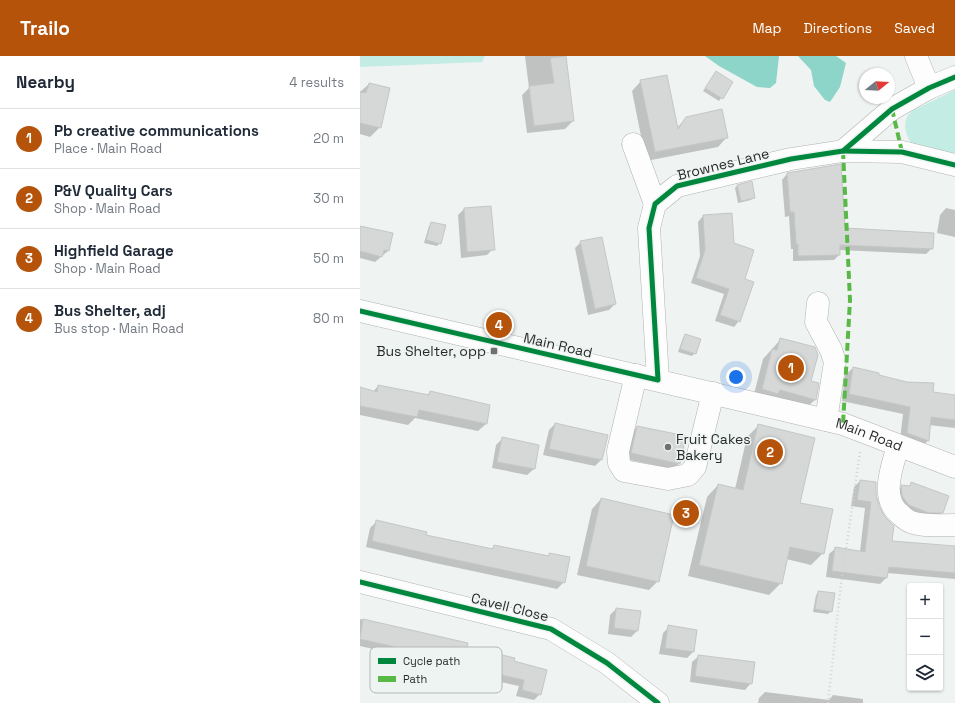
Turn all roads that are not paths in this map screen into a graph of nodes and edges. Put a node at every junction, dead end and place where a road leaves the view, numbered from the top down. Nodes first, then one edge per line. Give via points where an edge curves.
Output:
1 (916, 56) edge
2 (955, 76) edge
3 (929, 88) junction
4 (633, 144) dead end
5 (843, 151) junction
6 (955, 165) edge
7 (655, 204) junction
8 (818, 303) dead end
9 (360, 311) edge
10 (636, 375) junction
11 (658, 380) junction
12 (713, 394) junction
13 (826, 420) junction
14 (898, 446) junction
15 (955, 467) edge
16 (955, 525) edge
17 (360, 582) edge
18 (658, 703) edge

1 - 3 street
2 - 3 street
3 - 5 street via 892,109
4 - 7 street
5 - 6 street, Brownes Lane via 902,152
5 - 7 street, Brownes Lane via 791,159 677,186
7 - 11 street via 649,228
8 - 13 street via 816,322 831,350 834,362
9 - 10 street, Main Road
10 - 11 street, Main Road
10 - 12 street via 618,451 619,463 624,471 668,479 688,475 695,467
11 - 12 street, Main Road
12 - 13 street, Main Road
13 - 14 street, Main Road via 843,424
14 - 15 street, Main Road
14 - 16 street via 889,478 889,501 898,514 910,522
17 - 18 street, Cavell Close via 551,629 607,662

